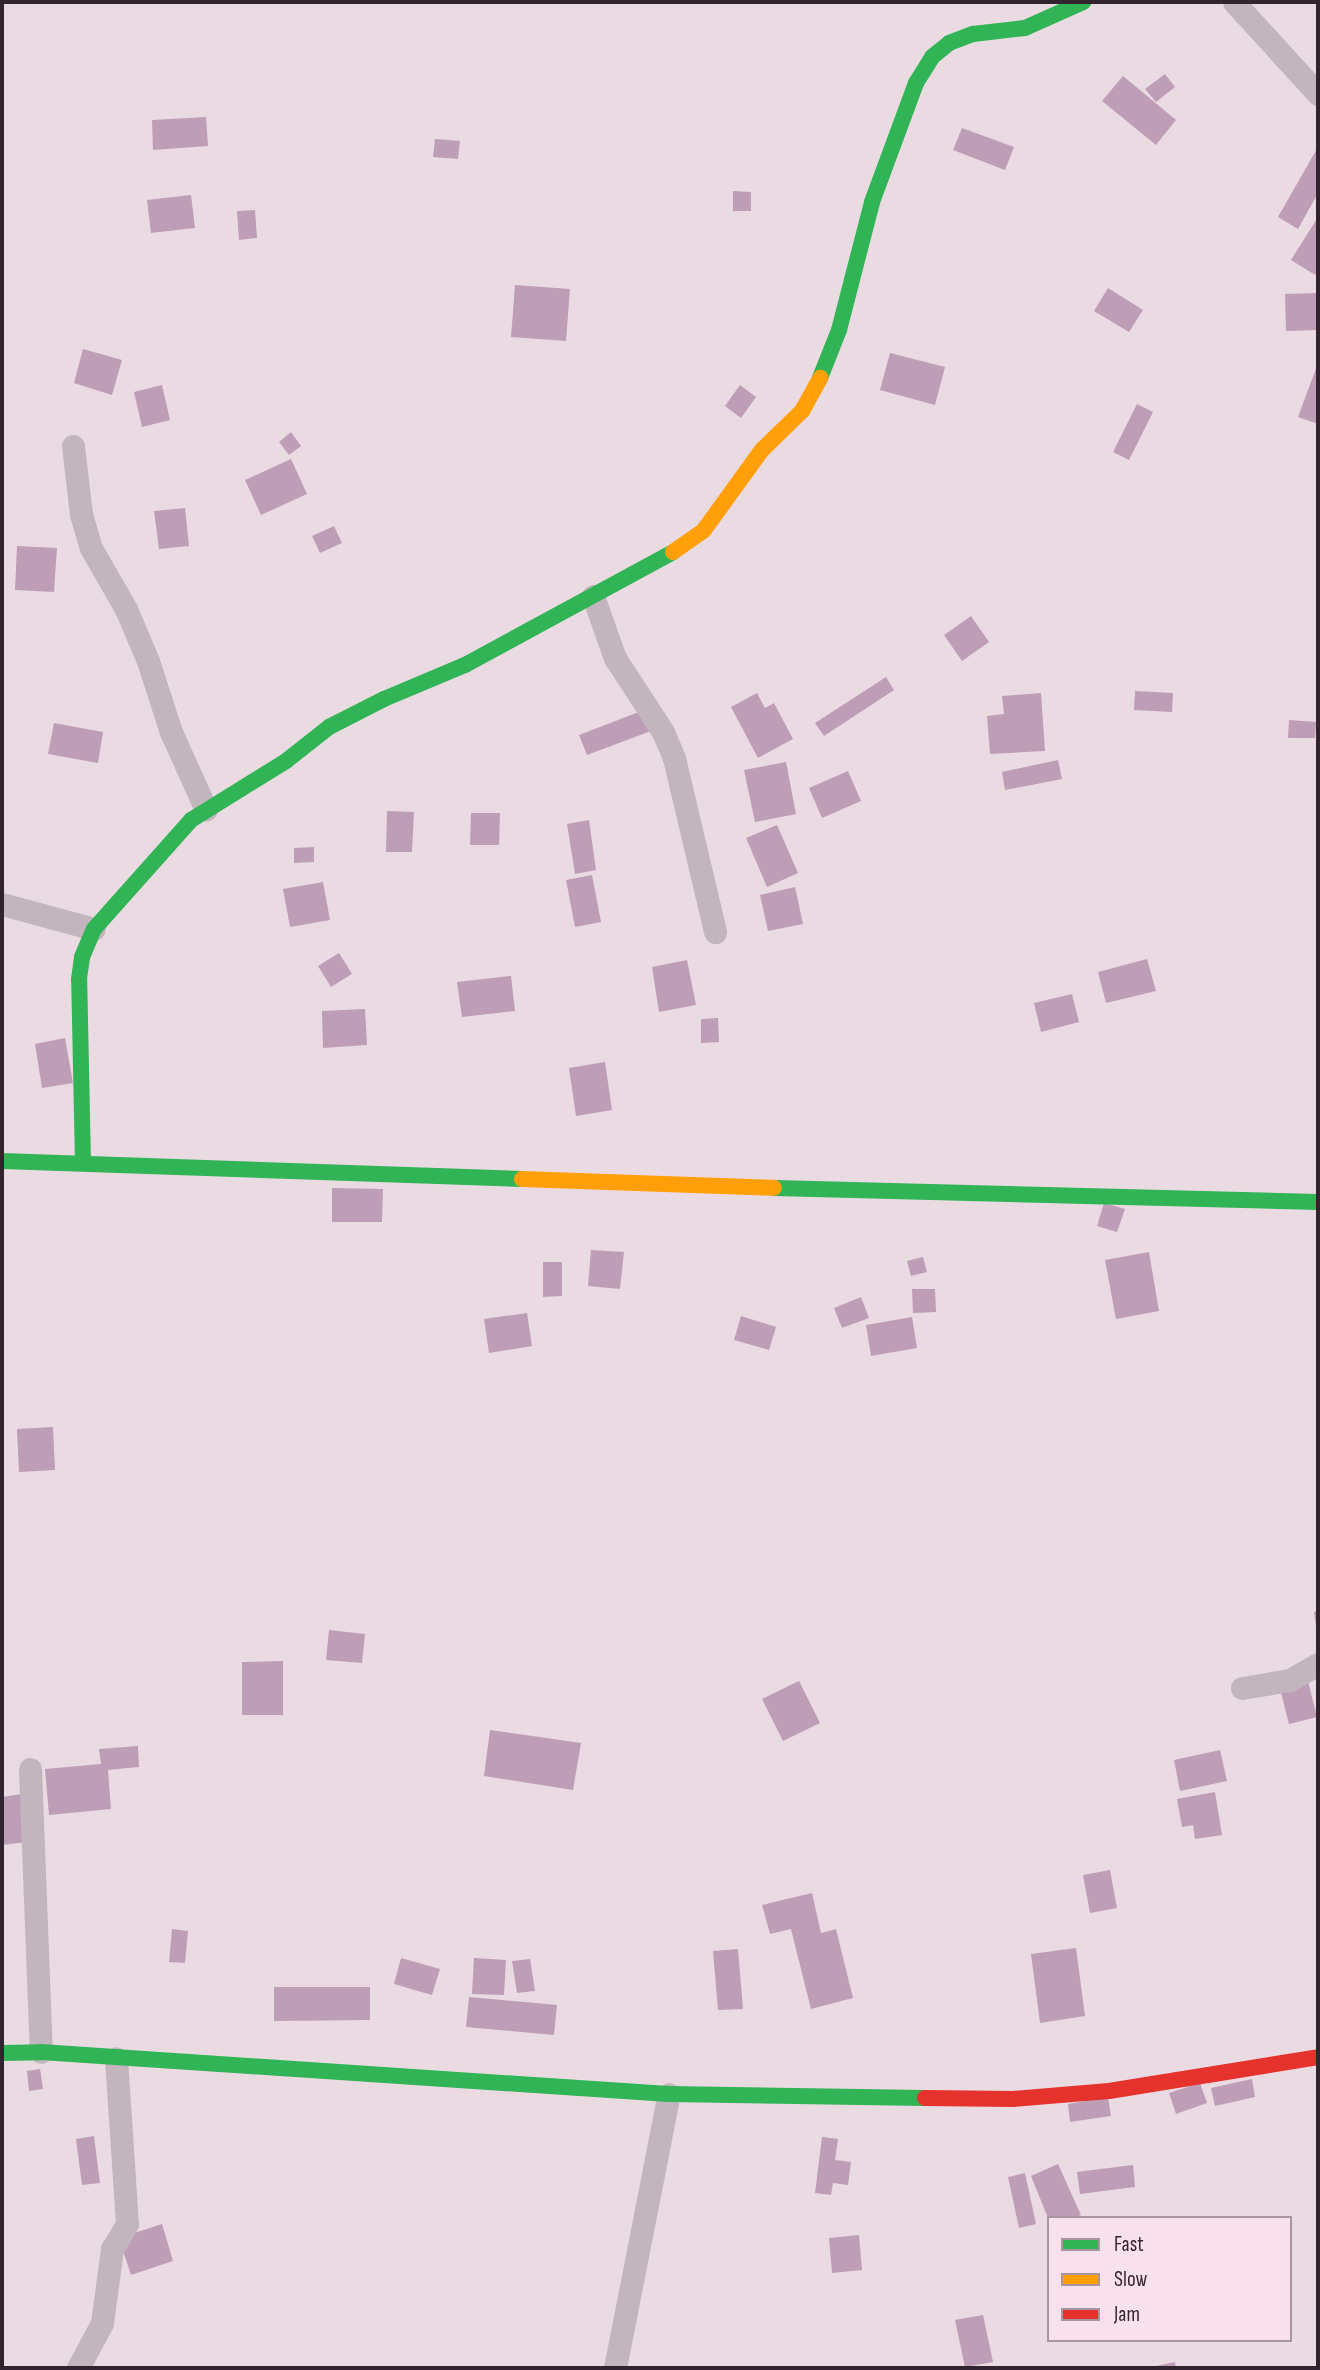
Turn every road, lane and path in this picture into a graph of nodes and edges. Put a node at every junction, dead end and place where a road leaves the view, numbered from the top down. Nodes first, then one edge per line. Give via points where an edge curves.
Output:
1 (1083, 2) edge
2 (1234, 2) edge
3 (1318, 94) edge
4 (73, 446) dead end
5 (593, 596) junction
6 (206, 810) junction
7 (2, 904) edge
8 (94, 929) junction
9 (715, 932) dead end
10 (2, 1161) edge
11 (83, 1163) junction
12 (1318, 1202) edge
13 (1318, 1664) edge
14 (1242, 1688) dead end
15 (30, 1769) dead end
16 (41, 2052) junction
17 (2, 2053) edge
18 (1318, 2057) edge
19 (116, 2058) junction
20 (669, 2094) junction
21 (78, 2368) edge
22 (615, 2368) edge

1 - 5 street via 1025,28 973,34 949,43 932,57 916,83 872,202 839,330 817,388 802,411 762,450 704,530
2 - 3 street
4 - 6 street via 81,514 91,548 126,609 171,732
5 - 6 street via 465,665 329,727 286,761
5 - 9 street via 615,658 674,758
6 - 8 street via 173,836
7 - 8 street
8 - 11 street via 79,979
10 - 11 street
11 - 12 street
13 - 14 street via 1290,1680
15 - 16 street
16 - 17 street
16 - 19 street
18 - 20 street via 1109,2091 1013,2099
19 - 20 street
19 - 21 street via 127,2224 112,2249 102,2323
20 - 22 street

